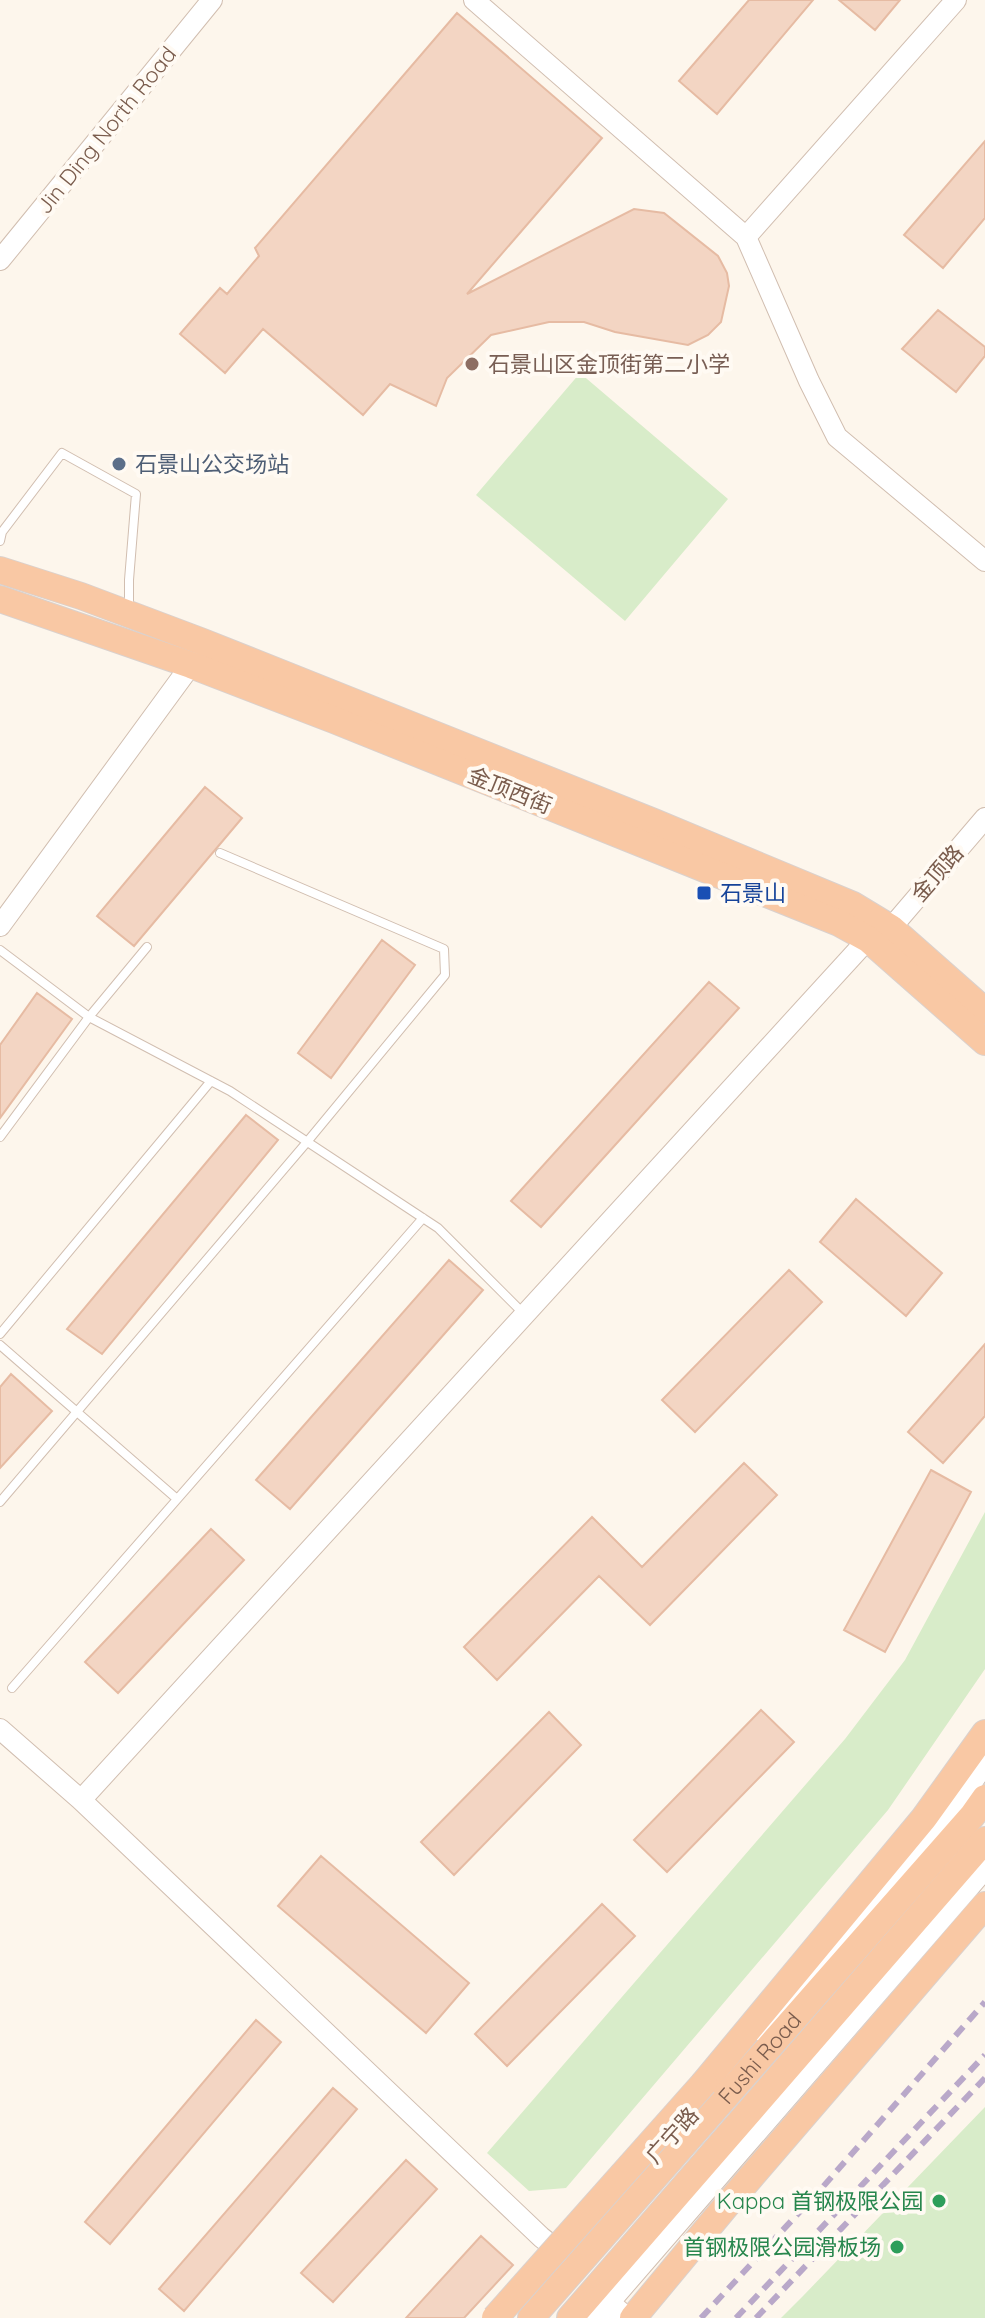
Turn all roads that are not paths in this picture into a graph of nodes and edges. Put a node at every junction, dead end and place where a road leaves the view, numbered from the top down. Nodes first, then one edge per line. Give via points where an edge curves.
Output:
1 (212, 0) edge
2 (474, 0) edge
3 (956, 0) edge
4 (746, 237) junction
5 (0, 260) edge
6 (0, 541) edge
7 (985, 561) edge
8 (0, 570) edge
9 (0, 599) edge
10 (130, 614) junction
11 (191, 665) junction
12 (985, 818) edge
13 (220, 853) dead end
14 (0, 926) edge
15 (879, 934) junction
16 (147, 947) dead end
17 (0, 950) edge
18 (985, 1011) edge
19 (89, 1017) junction
20 (985, 1042) edge
21 (211, 1081) junction
22 (0, 1137) edge
23 (307, 1142) junction
24 (423, 1218) junction
25 (526, 1316) junction
26 (0, 1334) edge
27 (0, 1345) edge
28 (77, 1412) junction
29 (177, 1499) junction
30 (0, 1502) edge
31 (12, 1688) dead end
32 (0, 1729) edge
33 (985, 1733) edge
34 (985, 1764) edge
35 (985, 1798) edge
36 (81, 1800) junction
37 (985, 1840) edge
38 (985, 1869) edge
39 (985, 1905) edge
40 (564, 2255) junction
41 (610, 2313) edge
42 (495, 2318) edge
43 (508, 2318) edge
44 (531, 2318) edge
45 (570, 2318) edge
46 (633, 2318) edge

1 - 5 street, Jin Ding North Road
2 - 4 street
3 - 4 street
4 - 7 street via 837,437
6 - 10 lane via 62,453 136,494
8 - 10 highway, 金顶西街
9 - 11 highway, 金顶西街
10 - 15 highway, 金顶西街 via 853,905
11 - 14 street
11 - 15 highway, 金顶西街
12 - 15 street, 金顶路
13 - 23 lane via 444,949 445,975
15 - 18 highway, 金顶西街
15 - 20 highway, 金顶西街
15 - 25 street, 金顶路
16 - 19 lane
17 - 19 lane
19 - 21 lane
19 - 22 lane
21 - 23 lane
21 - 26 lane
23 - 24 lane
23 - 28 lane
24 - 25 lane
24 - 29 lane
25 - 36 street, 金顶路
27 - 28 lane
28 - 29 lane
28 - 30 lane
29 - 31 lane
32 - 36 street
33 - 42 highway, bridge via 924,1818 704,2083
34 - 40 street, 广宁路 via 851,1930
35 - 44 highway, Fushi Road
36 - 40 street
37 - 45 highway, Fushi Road
38 - 41 street
39 - 46 highway
40 - 43 street, 广宁路

